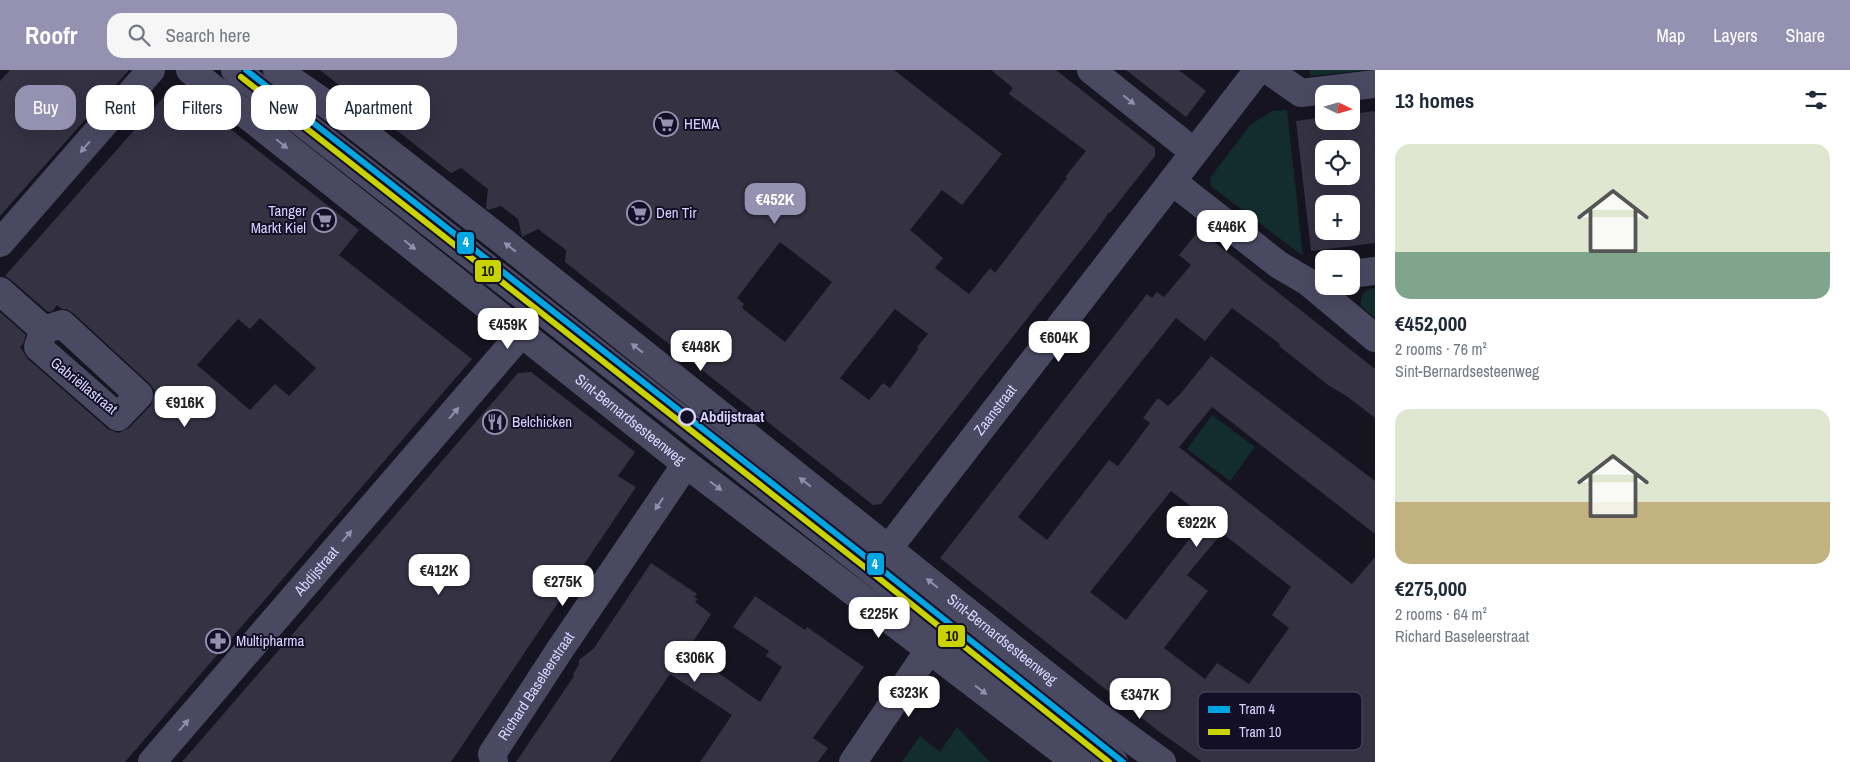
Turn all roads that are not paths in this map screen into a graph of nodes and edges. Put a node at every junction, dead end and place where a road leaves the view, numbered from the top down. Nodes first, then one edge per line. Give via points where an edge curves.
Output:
1 (150, 70) edge
2 (190, 70) edge
3 (234, 70) edge
4 (1091, 70) edge
5 (1258, 70) edge
6 (1268, 70) edge
7 (287, 73) edge
8 (1375, 84) edge
9 (1194, 152) junction
10 (1173, 182) junction
11 (0, 243) edge
12 (1375, 271) edge
13 (1360, 273) edge
14 (1315, 281) edge
15 (0, 291) edge
16 (1330, 295) edge
17 (44, 330) dead end
18 (521, 334) junction
19 (1375, 338) edge
20 (686, 464) junction
21 (889, 549) junction
22 (872, 571) junction
23 (856, 594) junction
24 (929, 650) junction
25 (152, 762) edge
26 (494, 762) edge
27 (854, 762) edge
28 (1076, 762) edge
29 (1114, 762) edge
30 (1162, 762) edge

1 -> 11 street
2 -> 18 street, Sint-Bernardsesteenweg
3 - 22 street
4 -> 9 street
5 - 9 street, Zaanstraat
6 - 8 street via 1302,93
21 -> 7 street, Sint-Bernardsesteenweg
9 - 10 street, Zaanstraat
10 - 14 street via 1279,265
10 - 21 street, Zaanstraat
12 - 13 street
15 - 17 street
16 - 19 street
18 - 20 street, Sint-Bernardsesteenweg
25 -> 18 street, Abdijstraat
20 -> 23 street, Sint-Bernardsesteenweg
20 -> 26 street, Richard Baseleerstraat via 492,754
21 - 22 street, Zaanstraat
30 -> 21 street, Sint-Bernardsesteenweg via 1093,712
22 - 23 street, Zaanstraat
22 - 29 street
23 - 24 street, Sint-Bernardsesteenweg
24 - 27 street
24 -> 28 street, Sint-Bernardsesteenweg

